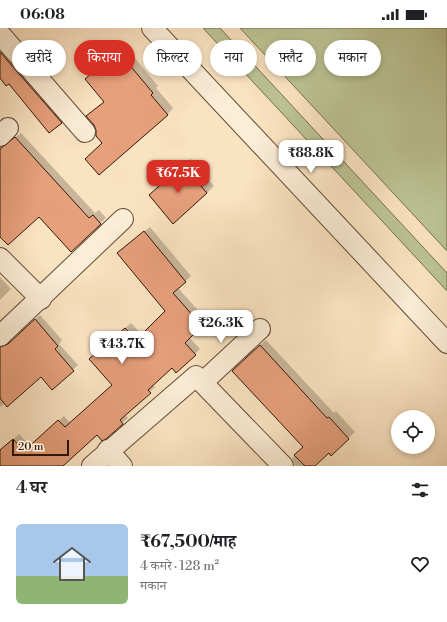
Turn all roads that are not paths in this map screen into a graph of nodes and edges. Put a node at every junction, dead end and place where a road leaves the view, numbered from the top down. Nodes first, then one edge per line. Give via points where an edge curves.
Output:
1 (152, 28) edge
2 (0, 34) edge
3 (85, 132) dead end
4 (123, 218) dead end
5 (0, 258) edge
6 (41, 298) junction
7 (260, 329) dead end
8 (0, 336) edge
9 (447, 343) edge
10 (203, 382) junction
11 (108, 450) junction
12 (279, 465) edge
13 (92, 466) edge
14 (122, 466) edge

1 - 9 street
2 - 3 street
4 - 6 street
5 - 6 street
6 - 8 street
7 - 10 street
10 - 11 street via 196,376
10 - 12 street
11 - 13 street
11 - 14 street

